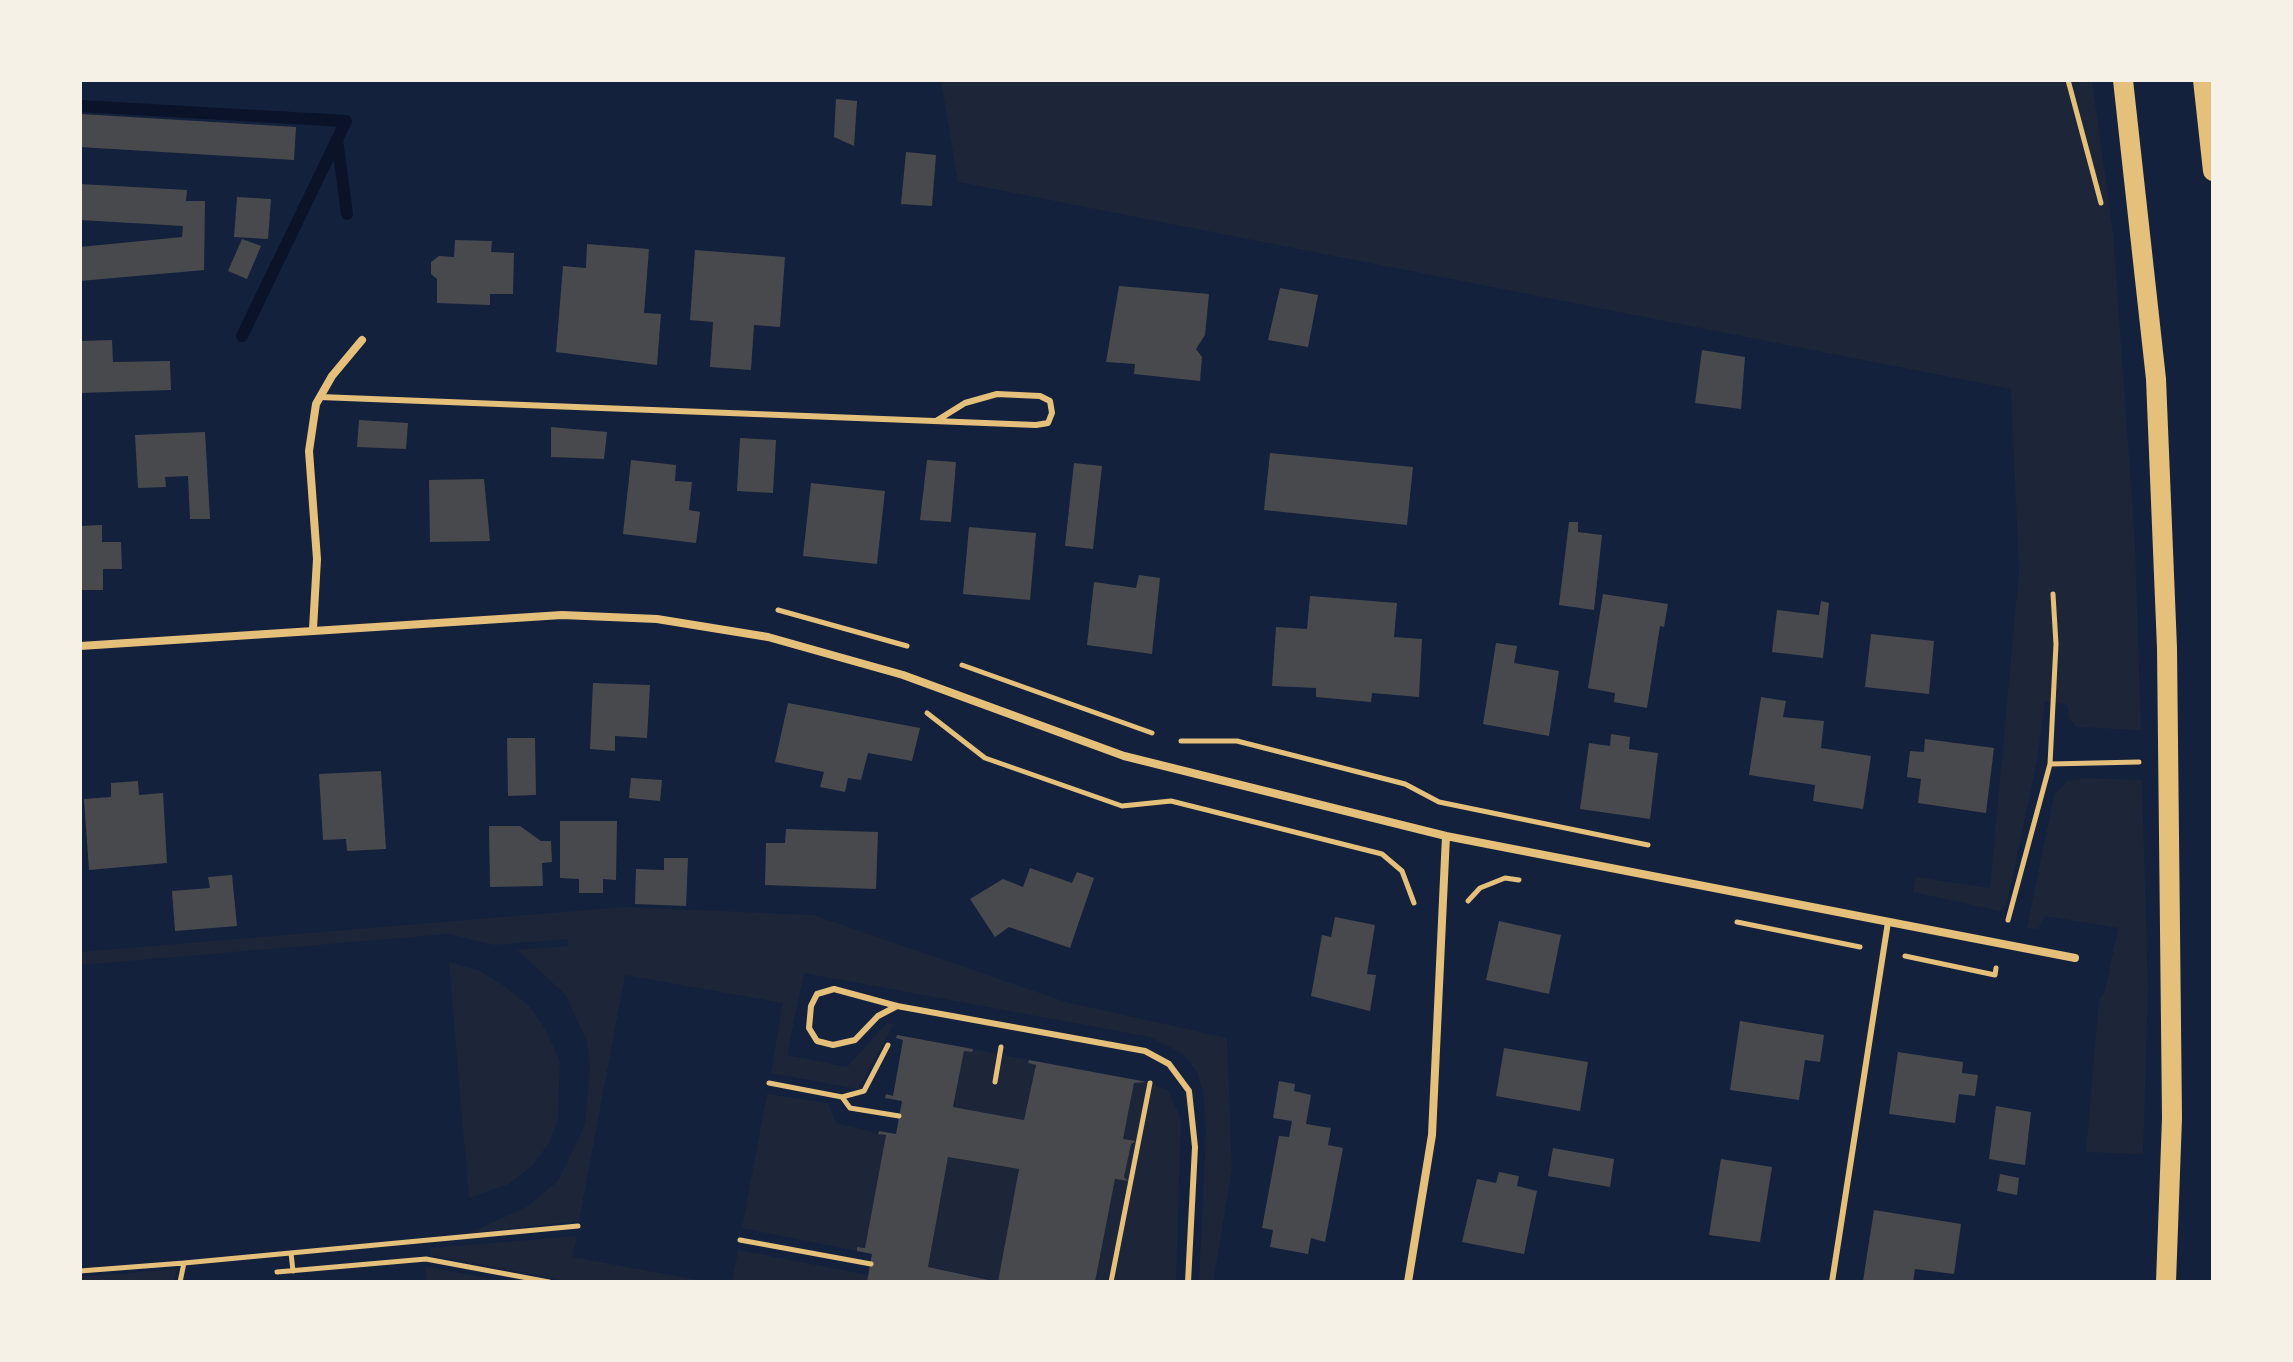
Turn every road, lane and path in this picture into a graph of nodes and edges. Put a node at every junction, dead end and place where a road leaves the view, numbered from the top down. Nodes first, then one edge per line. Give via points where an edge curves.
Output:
1 (2068, 80) edge
2 (2123, 80) edge
3 (2203, 80) edge
4 (2213, 171) edge
5 (2106, 219) dead end
6 (362, 340) dead end
7 (320, 397) junction
8 (936, 421) junction
9 (2053, 594) dead end
10 (313, 629) junction
11 (80, 646) edge
12 (921, 709) dead end
13 (2139, 746) dead end
14 (2050, 764) junction
15 (1446, 836) junction
16 (1526, 881) dead end
17 (1725, 920) dead end
18 (1443, 921) junction
19 (1888, 922) junction
20 (2001, 944) junction
21 (1883, 952) junction
22 (2075, 958) dead end
23 (897, 1006) junction
24 (893, 1036) dead end
25 (987, 1040) dead end
26 (1002, 1043) junction
27 (1017, 1046) dead end
28 (1152, 1072) dead end
29 (995, 1082) dead end
30 (769, 1083) dead end
31 (842, 1097) junction
32 (899, 1116) dead end
33 (578, 1226) dead end
34 (740, 1240) dead end
35 (291, 1253) junction
36 (184, 1263) junction
37 (871, 1264) dead end
38 (80, 1271) edge
39 (293, 1271) junction
40 (277, 1272) dead end
41 (180, 1282) edge
42 (549, 1282) edge
43 (1111, 1282) edge
44 (1188, 1282) edge
45 (1408, 1282) edge
46 (1832, 1282) edge
47 (2166, 1282) edge

1 - 5 path
2 - 47 main road via 2156,379 2167,648 2172,1118
3 - 4 main road
6 - 7 street
7 - 8 lane
7 - 10 street via 309,451 317,559
8 - 8 lane via 965,403 997,394 1040,396 1050,401 1052,413 1048,423 1036,425
9 - 14 path
10 - 11 street
10 - 15 street via 562,615 657,619 768,637 903,675 1124,756
12 - 18 path via 985,758 1122,806 1171,801 1382,854 1402,871 1414,899 1413,919
13 - 14 path via 2139,762
14 - 20 path
15 - 18 street
15 - 19 street
16 - 18 path via 1505,878 1480,888 1469,900 1463,923
17 - 21 path
18 - 45 street via 1432,1135
19 - 20 street
19 - 21 lane
20 - 21 path via 1995,975
20 - 22 street
21 - 46 lane
23 - 23 lane via 834,989 817,994 809,1028 817,1041 833,1045 855,1040 878,1016
23 - 44 lane via 1145,1051 1169,1064 1189,1091 1195,1147
24 - 31 path via 864,1091
25 - 26 path
26 - 27 path
26 - 29 path
28 - 43 path
30 - 31 path
31 - 32 path via 850,1108
33 - 35 path
34 - 37 path
35 - 36 path
35 - 39 path
36 - 38 path
36 - 41 path
39 - 40 path
39 - 42 path via 426,1259

